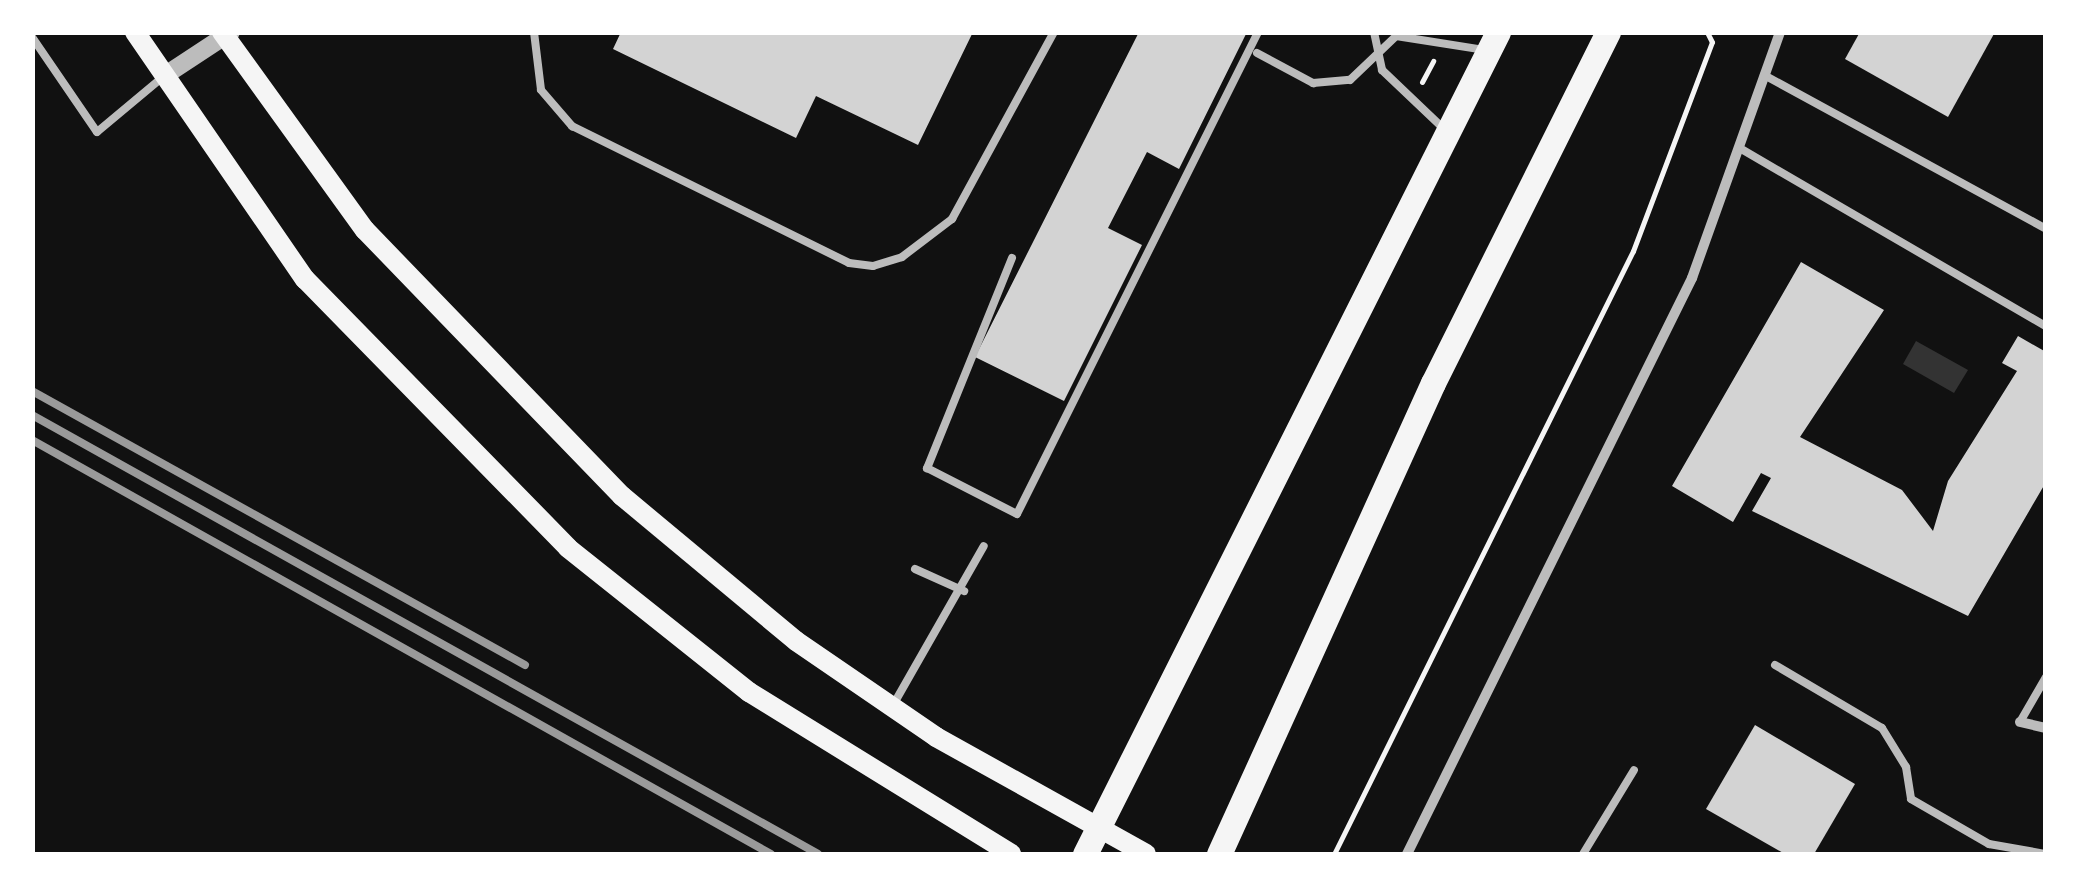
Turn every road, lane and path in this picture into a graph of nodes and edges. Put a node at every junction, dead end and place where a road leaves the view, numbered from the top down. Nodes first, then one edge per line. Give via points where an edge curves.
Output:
1 (135, 32) edge
2 (534, 32) edge
3 (1054, 32) edge
4 (1258, 32) edge
5 (1374, 32) edge
6 (1608, 32) edge
7 (1707, 32) edge
8 (1780, 32) edge
9 (226, 34) edge
10 (32, 36) edge
11 (1493, 42) edge
12 (1257, 53) dead end
13 (1379, 54) junction
14 (1437, 54) dead end
15 (164, 76) junction
16 (1764, 76) junction
17 (1421, 84) dead end
18 (1446, 132) junction
19 (1743, 150) junction
20 (2046, 229) edge
21 (1012, 258) dead end
22 (2046, 326) edge
23 (984, 546) dead end
24 (915, 568) dead end
25 (964, 591) junction
26 (1775, 665) dead end
27 (2046, 677) edge
28 (892, 707) junction
29 (2020, 722) joint
30 (2046, 728) edge
31 (1634, 770) dead end
32 (1011, 854) edge
33 (1086, 854) edge
34 (1146, 854) edge
35 (1220, 854) edge
36 (1334, 854) edge
37 (1407, 854) edge
38 (1583, 854) edge
39 (2046, 854) edge

1 - 15 main road
2 - 3 lane via 541,90 572,126 835,256 873,266 902,257 952,219
4 - 21 lane via 1017,514 927,468
5 - 13 lane
6 - 35 main road via 1433,383
7 - 36 path via 1712,42 1632,250
8 - 16 street
9 - 15 street
9 - 28 main road via 366,230 504,380 622,496 796,641
10 - 15 lane via 96,132
11 - 13 lane via 1396,36
11 - 18 main road
12 - 13 lane via 1313,83 1350,80
13 - 18 lane via 1382,70
14 - 17 path
15 - 32 main road via 305,279 568,548 749,692
16 - 19 street
16 - 20 lane
18 - 33 main road
19 - 22 lane
19 - 37 street via 1669,329
23 - 25 lane
24 - 25 lane
25 - 28 lane
26 - 39 lane via 1882,728 1906,767 1911,799 1989,844
27 - 29 lane
28 - 34 main road
29 - 30 street
31 - 38 lane

